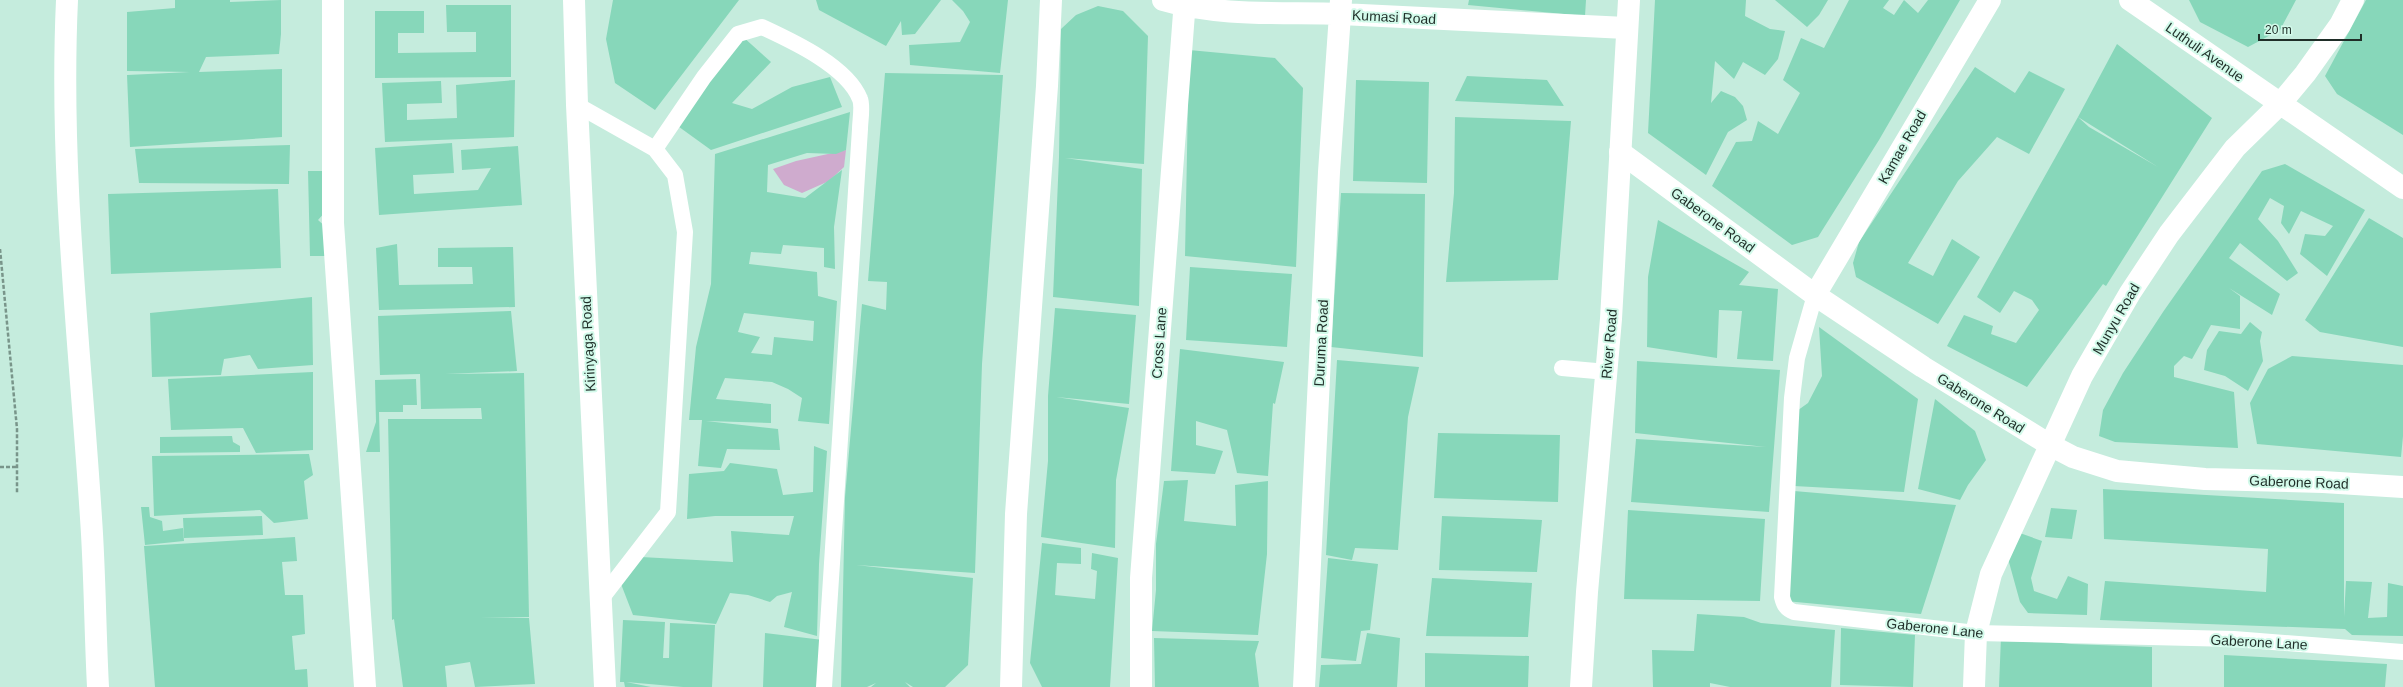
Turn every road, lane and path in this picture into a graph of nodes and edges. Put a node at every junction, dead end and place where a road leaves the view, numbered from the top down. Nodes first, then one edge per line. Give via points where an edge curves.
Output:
1 (67, 0) edge
2 (333, 0) edge
3 (574, 0) edge
4 (1051, 0) edge
5 (1163, 0) edge
6 (1629, 0) edge
7 (1990, 0) edge
8 (2130, 0) edge
9 (2353, 0) edge
10 (1186, 3) edge
11 (1340, 7) edge
12 (1626, 28) junction
13 (2280, 104) junction
14 (577, 105) junction
15 (655, 149) junction
16 (1620, 152) junction
17 (2403, 188) edge
18 (0, 249) edge
19 (1815, 294) junction
20 (1562, 368) dead end
21 (1607, 372) junction
22 (2050, 445) junction
23 (0, 467) edge
24 (17, 467) junction
25 (2403, 487) edge
26 (17, 493) dead end
27 (601, 599) junction
28 (1976, 633) junction
29 (2403, 652) edge
30 (98, 687) edge
31 (365, 687) edge
32 (605, 687) edge
33 (824, 687) edge
34 (1011, 687) edge
35 (1141, 687) edge
36 (1304, 687) edge
37 (1581, 687) edge
38 (1974, 687) edge

1 - 30 street via 64,62 72,287 91,518
2 - 31 street via 333,224
3 - 14 street, Kirinyaga Road
4 - 34 street via 1016,514
5 - 10 street, Kumasi Road
6 - 12 street, River Road
7 - 19 street, Kamae Road
8 - 13 street, Luthuli Avenue
9 - 13 street, Munyu Road via 2340,25
10 - 11 street, Kumasi Road via 1268,13
10 - 35 street, Cross Lane via 1141,578
11 - 12 street, Kumasi Road
11 - 36 street, Duruma Road via 1329,172
12 - 16 street, River Road
13 - 17 street, Luthuli Avenue
13 - 22 street, Munyu Road via 2236,148 2169,234 2130,293 2082,376
14 - 15 lane
14 - 27 street, Kirinyaga Road
15 - 27 lane via 675,175 686,232 668,512
15 - 33 lane via 704,77 738,34 762,27 801,46 842,74 860,99
16 - 19 street, Gaberone Road
16 - 21 street, River Road
18 - 24 path via 11,343
19 - 22 street, Gaberone Road via 1923,366
19 - 28 lane, Gaberone Lane via 1797,358 1792,398 1782,597 1784,604 1794,612
20 - 21 lane
21 - 37 street, River Road
22 - 25 street, Gaberone Road via 2073,457 2117,471 2205,479
22 - 28 street, Munyu Road via 2031,493 1991,574
23 - 24 path
24 - 26 path
27 - 32 street, Kirinyaga Road
28 - 29 lane, Gaberone Lane via 2234,639
28 - 38 street, Munyu Road

